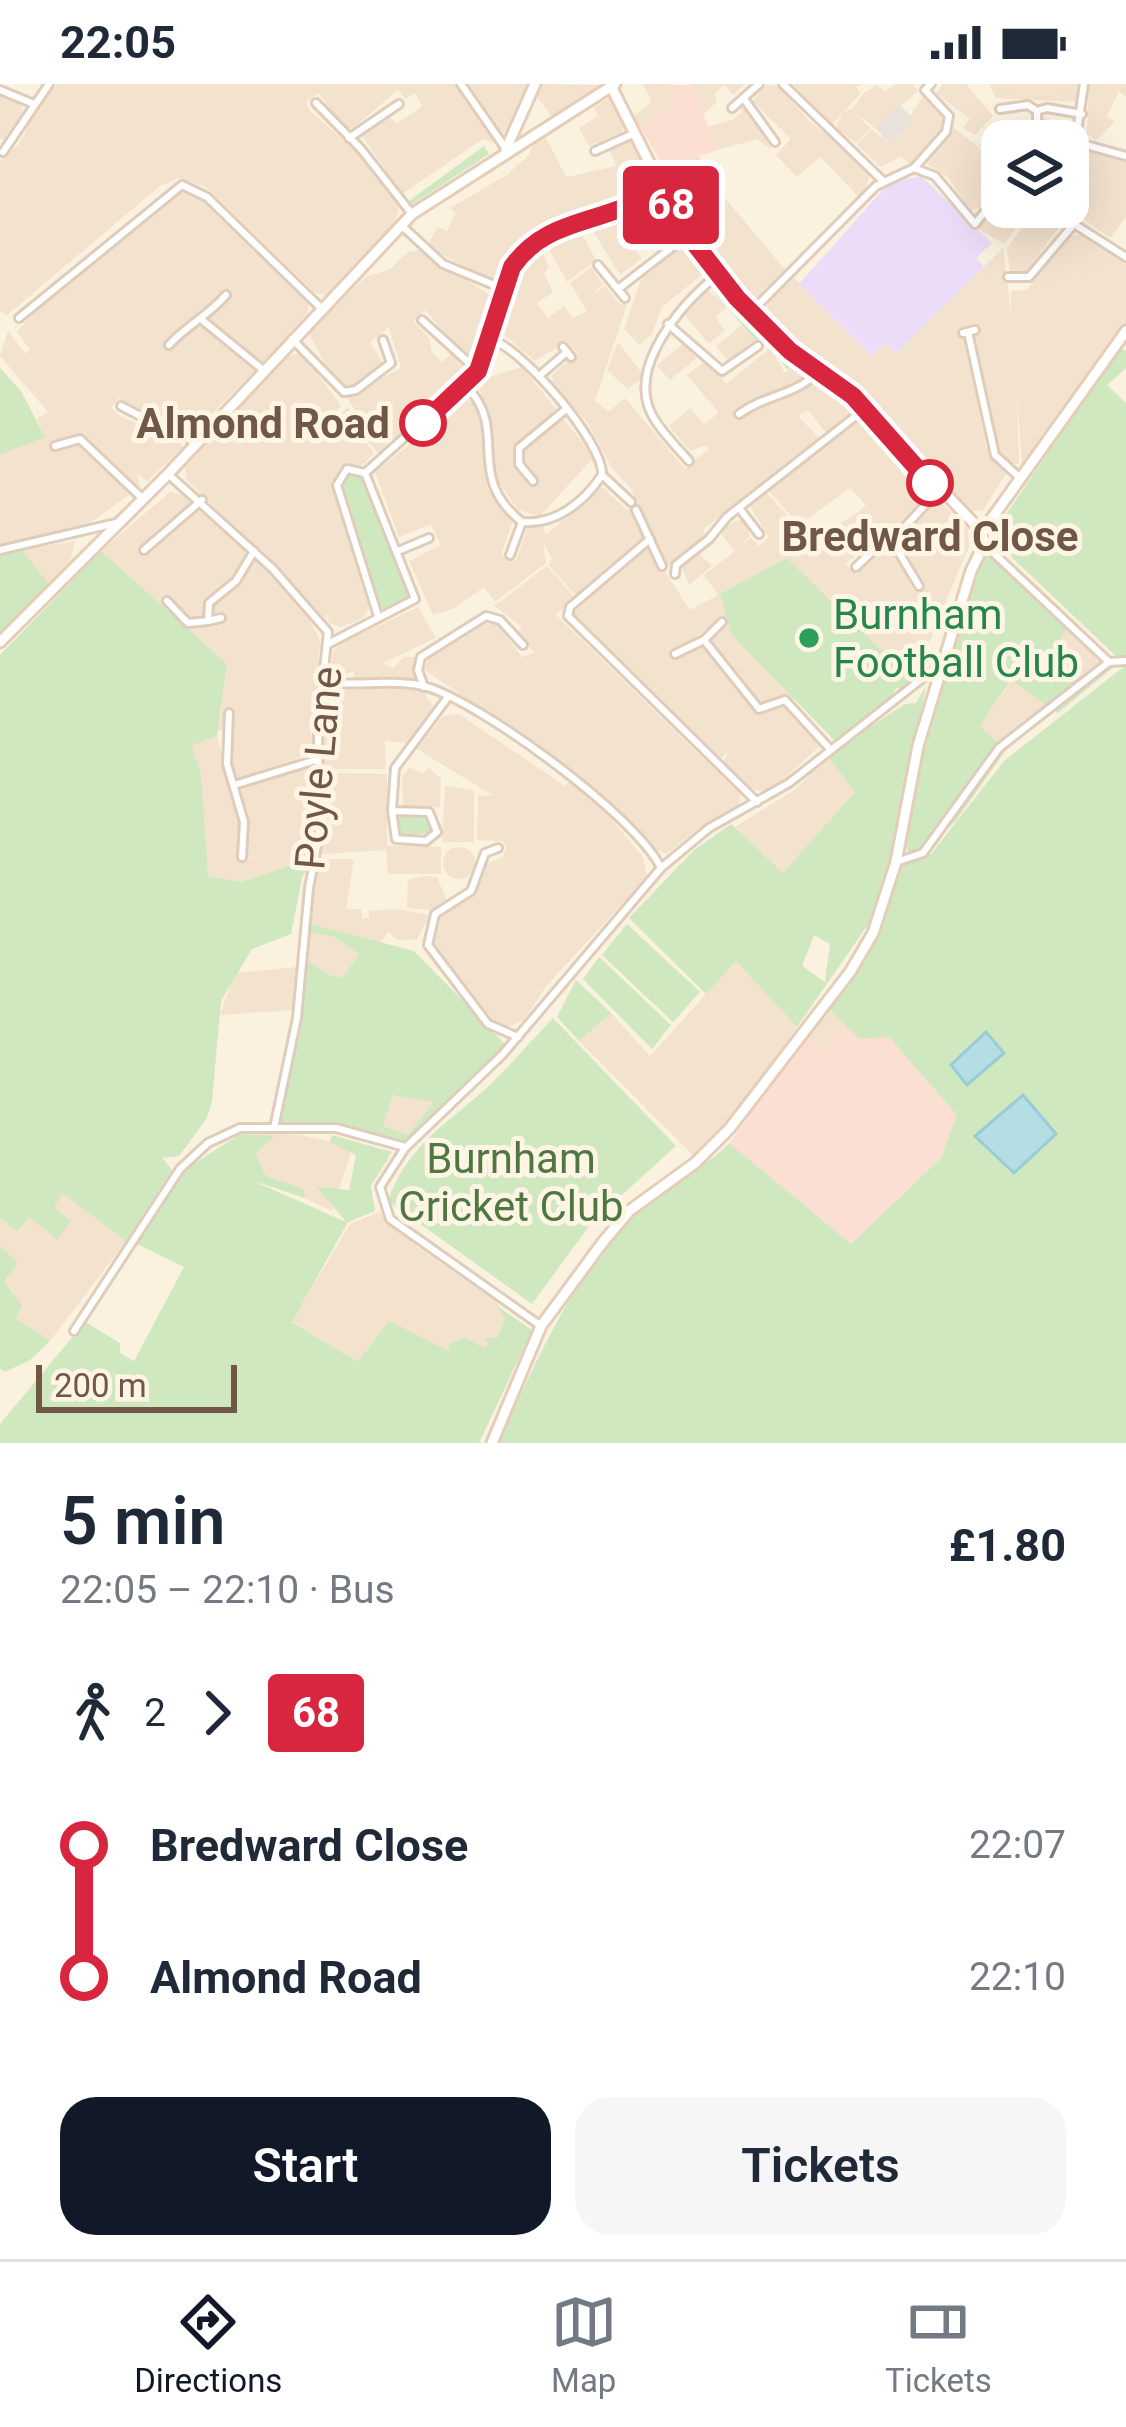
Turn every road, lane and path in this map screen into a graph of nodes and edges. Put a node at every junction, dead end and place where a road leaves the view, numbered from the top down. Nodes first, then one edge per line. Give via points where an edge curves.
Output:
1 (49, 84) edge
2 (461, 84) edge
3 (535, 84) edge
4 (758, 84) edge
5 (783, 84) edge
6 (932, 84) edge
7 (1084, 84) edge
8 (614, 86) edge
9 (0, 90) edge
10 (744, 99) junction
11 (316, 103) dead end
12 (34, 104) junction
13 (399, 104) dead end
14 (732, 108) dead end
15 (1000, 110) dead end
16 (1037, 111) junction
17 (1082, 114) junction
18 (1037, 120) edge
19 (1081, 120) edge
20 (635, 133) junction
21 (518, 135) junction
22 (350, 138) junction
23 (775, 142) dead end
24 (1089, 146) edge
25 (506, 149) junction
26 (601, 151) dead end
27 (3, 152) edge
28 (1126, 156) edge
29 (914, 167) junction
30 (883, 181) junction
31 (663, 185) junction
32 (412, 214) junction
33 (981, 216) edge
34 (401, 225) junction
35 (1071, 228) edge
36 (1080, 228) edge
37 (688, 235) junction
38 (1126, 257) edge
39 (598, 265) dead end
40 (718, 275) junction
41 (1008, 277) dead end
42 (504, 289) junction
43 (618, 289) junction
44 (226, 295) dead end
45 (625, 298) dead end
46 (322, 310) junction
47 (750, 313) junction
48 (19, 318) dead end
49 (202, 320) junction
50 (422, 320) dead end
51 (668, 324) junction
52 (969, 331) dead end
53 (1126, 331) edge
54 (292, 339) junction
55 (383, 340) dead end
56 (492, 340) junction
57 (169, 345) dead end
58 (758, 346) dead end
59 (567, 352) dead end
60 (262, 369) junction
61 (478, 371) junction
62 (818, 372) junction
63 (539, 376) junction
64 (466, 387) junction
65 (121, 406) dead end
66 (866, 408) junction
67 (565, 410) junction
68 (740, 414) dead end
69 (195, 444) junction
70 (55, 446) dead end
71 (689, 461) dead end
72 (365, 473) junction
73 (168, 474) junction
74 (602, 475) junction
75 (1022, 478) junction
76 (533, 481) dead end
77 (938, 491) junction
78 (143, 499) junction
79 (202, 500) junction
80 (739, 508) junction
81 (522, 522) junction
82 (116, 523) junction
83 (80, 533) junction
84 (759, 534) dead end
85 (429, 538) dead end
86 (983, 538) junction
87 (650, 539) junction
88 (892, 541) junction
89 (0, 550) edge
90 (144, 550) dead end
91 (89, 551) junction
92 (254, 551) junction
93 (398, 551) junction
94 (510, 555) dead end
95 (662, 566) dead end
96 (856, 567) dead end
97 (675, 574) dead end
98 (919, 586) dead end
99 (166, 601) dead end
100 (378, 617) junction
101 (221, 618) dead end
102 (208, 621) junction
103 (722, 622) dead end
104 (328, 632) junction
105 (343, 633) junction
106 (704, 640) junction
107 (0, 642) edge
108 (328, 644) junction
109 (523, 645) dead end
110 (675, 654) dead end
111 (1126, 661) edge
112 (1109, 662) junction
113 (942, 663) junction
114 (324, 682) junction
115 (424, 687) junction
116 (448, 698) junction
117 (229, 713) dead end
118 (830, 749) junction
119 (317, 760) junction
120 (234, 785) junction
121 (758, 803) junction
122 (392, 812) junction
123 (498, 848) dead end
124 (655, 856) junction
125 (242, 857) dead end
126 (672, 858) junction
127 (896, 862) junction
128 (661, 868) junction
129 (518, 1037) junction
130 (274, 1128) junction
131 (405, 1148) junction
132 (541, 1326) junction
133 (74, 1331) dead end
134 (492, 1443) edge

1 - 12 street
2 - 25 street
3 - 21 street
4 - 10 street
5 - 30 street
6 - 29 street via 926,90 950,124
7 - 17 street
8 - 20 street
8 - 21 street
9 - 12 street
10 - 14 street
10 - 23 street
11 - 22 street
12 - 27 street
13 - 22 street
15 - 16 street
16 - 17 street
16 - 18 street
17 - 19 street
20 - 26 street
20 - 31 street
21 - 25 street
22 - 32 street
24 - 28 street
25 - 32 street
29 - 30 street
29 - 33 street via 935,176 975,224
30 - 47 street
31 - 37 street
31 - 42 street via 537,241
32 - 34 street
34 - 42 street via 442,264
34 - 46 street
35 - 41 street via 1029,277
36 - 38 street
37 - 40 street
37 - 43 street
39 - 43 street
40 - 47 street
40 - 51 street
42 - 56 street
43 - 45 street
44 - 49 street
46 - 48 street via 207,196 182,185
46 - 54 street
47 - 62 street
49 - 57 street
49 - 60 street
50 - 61 street
51 - 58 street via 722,371
51 - 71 street via 646,395
52 - 75 street via 994,454
53 - 75 street
54 - 55 street via 344,392 391,363
54 - 60 street
56 - 61 street
56 - 63 street
59 - 63 street
60 - 69 street
61 - 64 street
62 - 66 street
62 - 68 street via 794,392 762,397
63 - 67 street
64 - 72 street
64 - 81 street via 485,417 496,497
65 - 69 street via 168,420
66 - 77 street
66 - 80 street
67 - 74 street via 599,452
67 - 76 street via 519,448 519,464
69 - 73 street
70 - 78 street via 80,439
72 - 93 street
72 - 100 street via 346,469 337,485
73 - 78 street
73 - 79 street, Poyle Lane
74 - 81 street via 556,518
74 - 87 street via 634,506
75 - 86 street
77 - 86 street
77 - 88 street
78 - 82 street
79 - 90 street
79 - 92 street, Poyle Lane
80 - 84 street
80 - 97 street
81 - 94 street
82 - 83 street
82 - 91 street
83 - 89 street
83 - 91 street
85 - 93 street
86 - 112 street
86 - 113 street
87 - 95 street
87 - 121 street via 568,611 570,621
88 - 96 street
88 - 98 street
91 - 107 street
92 - 102 street via 236,581 209,603
92 - 104 street, Poyle Lane
93 - 100 street via 415,599
99 - 102 street via 188,623
100 - 105 street
101 - 102 street
103 - 106 street
104 - 105 street
104 - 108 street, Poyle Lane
105 - 108 street
106 - 110 street
106 - 118 street via 759,709 785,700
108 - 114 street, Poyle Lane
109 - 115 street via 486,616 422,657
111 - 112 street
112 - 127 street via 1000,748 923,853
113 - 118 street
113 - 127 street
114 - 115 street
114 - 119 street, Poyle Lane
115 - 116 street
116 - 122 street via 395,768
116 - 124 street via 582,783
117 - 120 street
118 - 121 street
119 - 120 street
119 - 130 street, Poyle Lane via 319,835 297,1018
120 - 125 street
121 - 126 street
122 - 122 street via 391,832 404,843 437,832 429,812
123 - 129 street via 485,853 471,891 435,914 428,945 488,1024
124 - 126 street
124 - 128 street
126 - 128 street
127 - 132 street via 873,933 850,972 753,1100 695,1163 629,1210
128 - 129 street
129 - 131 street
130 - 131 street via 336,1128
130 - 133 street via 240,1128 180,1169
131 - 132 street via 380,1186 390,1219
132 - 134 street

